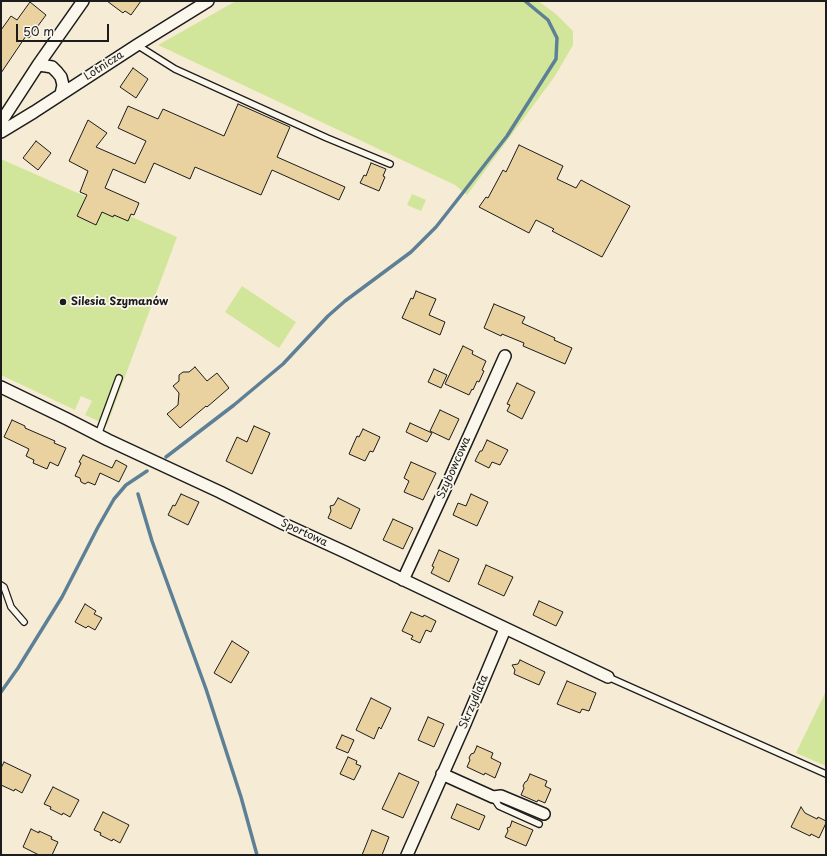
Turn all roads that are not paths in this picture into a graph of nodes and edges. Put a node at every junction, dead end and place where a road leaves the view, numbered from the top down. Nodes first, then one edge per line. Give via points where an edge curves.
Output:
1 (83, 1) edge
2 (208, 1) edge
3 (137, 45) junction
4 (38, 66) junction
5 (61, 94) junction
6 (1, 122) edge
7 (1, 132) edge
8 (390, 164) dead end
9 (505, 356) dead end
10 (119, 378) dead end
11 (1, 387) edge
12 (98, 435) junction
13 (403, 580) junction
14 (1, 585) edge
15 (24, 622) dead end
16 (506, 629) junction
17 (608, 677) joint
18 (442, 774) junction
19 (826, 774) edge
20 (493, 797) junction
21 (544, 814) dead end
22 (539, 824) dead end
23 (407, 855) edge

1 - 4 street
2 - 3 street, Lotnicza
3 - 5 street, Lotnicza
3 - 8 lane via 175,69
4 - 5 street via 52,67 57,72 63,85
4 - 6 street
5 - 7 street, Lotnicza
9 - 13 street, Szybowcowa
10 - 12 lane
11 - 12 street, Sportowa
12 - 13 street, Sportowa
13 - 16 street, Sportowa
14 - 15 lane via 11,607
16 - 17 street, Sportowa
16 - 18 street, Skrzydlata
17 - 19 lane
18 - 20 street
18 - 23 street, Skrzydlata
20 - 21 street via 501,796
20 - 22 lane via 499,806

